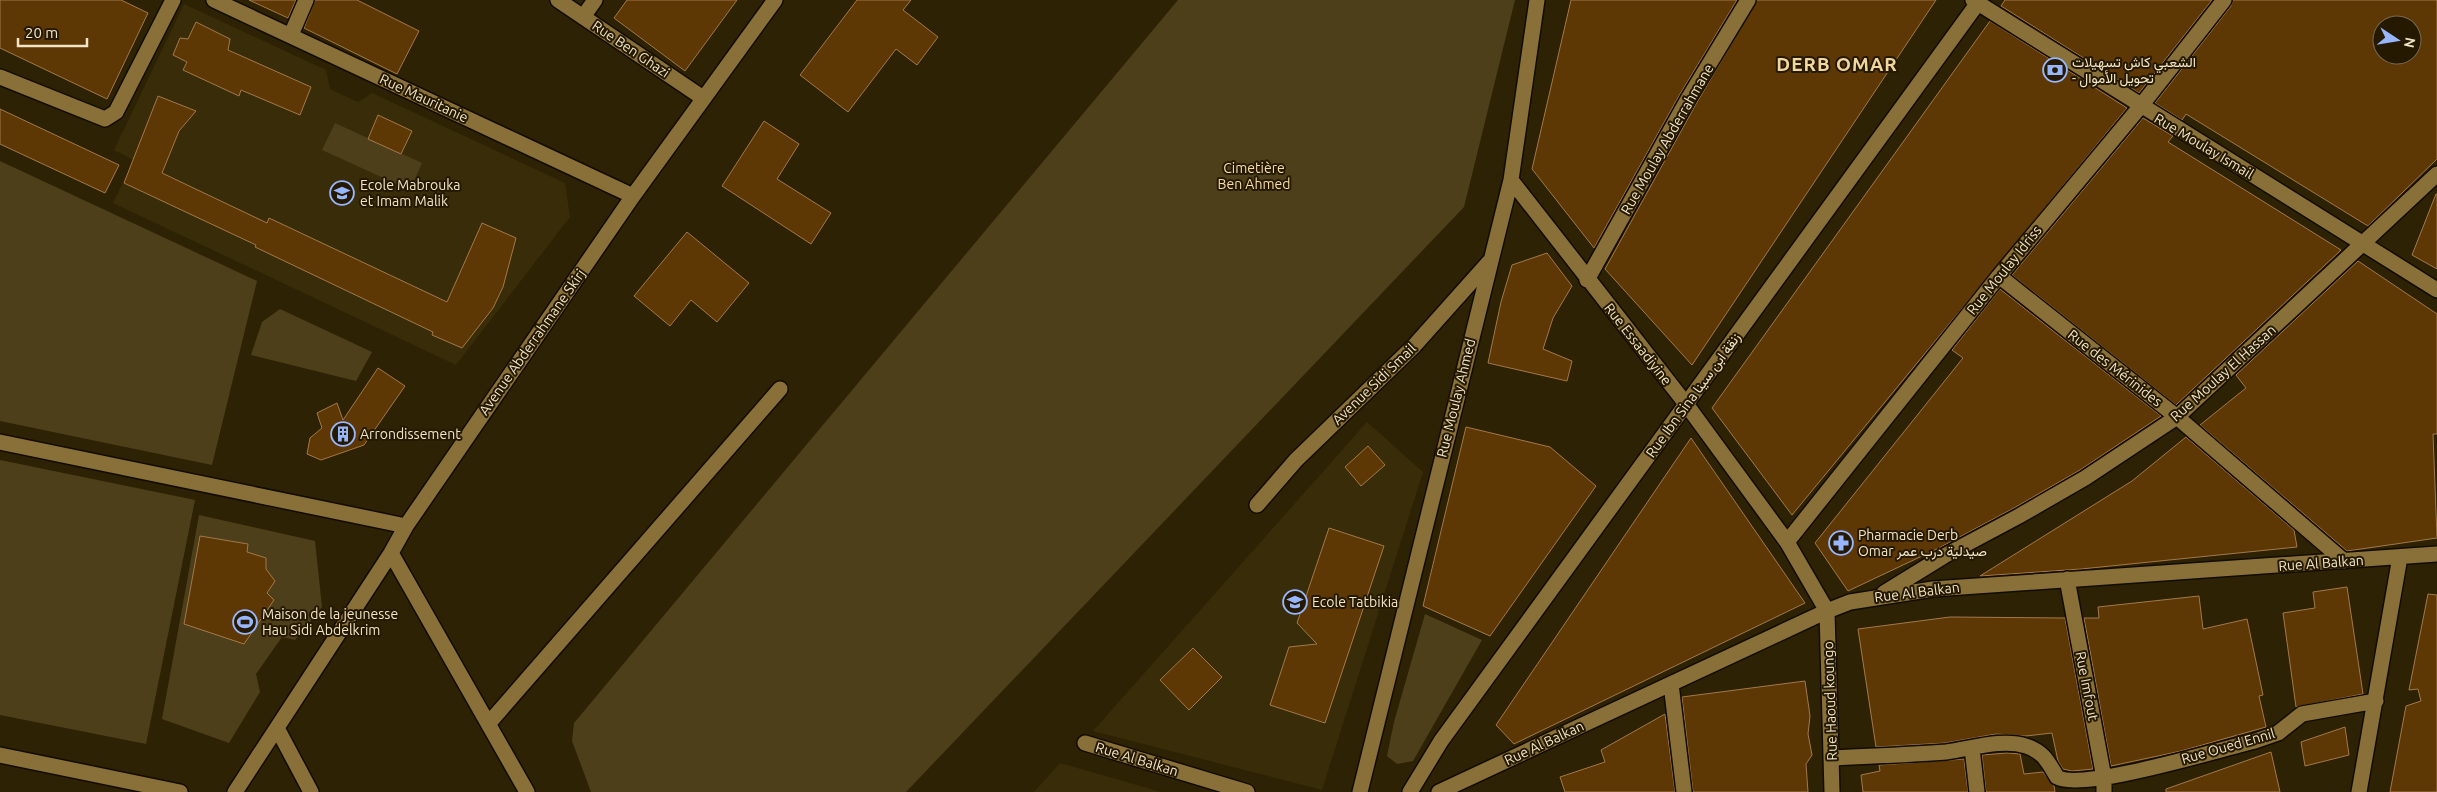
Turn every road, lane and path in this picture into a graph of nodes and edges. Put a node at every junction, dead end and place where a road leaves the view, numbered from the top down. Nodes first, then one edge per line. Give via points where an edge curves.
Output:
1 (173, 0) edge
2 (214, 0) edge
3 (306, 0) edge
4 (558, 0) edge
5 (595, 0) edge
6 (775, 0) edge
7 (1537, 0) edge
8 (1748, 0) edge
9 (2224, 0) edge
10 (1977, 1) edge
11 (583, 17) junction
12 (291, 35) junction
13 (0, 78) edge
14 (703, 98) junction
15 (2140, 107) junction
16 (2437, 174) edge
17 (1511, 180) junction
18 (633, 196) junction
19 (2364, 244) junction
20 (1490, 261) junction
21 (1999, 276) junction
22 (1587, 280) junction
23 (2437, 290) edge
24 (780, 389) dead end
25 (1686, 404) junction
26 (2177, 417) junction
27 (0, 442) edge
28 (1257, 505) dead end
29 (406, 526) junction
30 (1786, 542) junction
31 (391, 553) junction
32 (2437, 554) edge
33 (2400, 557) junction
34 (2344, 561) junction
35 (2067, 580) junction
36 (1879, 596) junction
37 (1827, 611) junction
38 (1671, 684) junction
39 (2376, 701) junction
40 (489, 723) junction
41 (276, 728) junction
42 (1085, 743) dead end
43 (1972, 748) junction
44 (0, 755) edge
45 (1831, 758) junction
46 (2104, 785) edge
47 (180, 792) edge
48 (235, 792) edge
49 (311, 792) edge
50 (527, 792) edge
51 (1247, 792) edge
52 (1360, 792) edge
53 (1410, 792) edge
54 (1438, 792) edge
55 (1684, 792) edge
56 (1832, 792) edge
57 (1977, 792) edge
58 (2359, 792) edge

1 - 13 street via 116,112 105,119
2 - 12 street, Rue Mauritanie
3 - 12 street
4 - 11 street, Rue Ben Ghazi
5 - 11 street
6 - 14 street, Avenue Abderrahmane Skirj
7 - 17 street, Rue Moulay Ahmed
8 - 22 street, Rue Moulay Abderrahmane via 1688,99
9 - 15 street, Rue Moulay Idriss
10 - 15 street, Rue Moulay Ismail
10 - 25 street, Rue Ibn Sina زنقة ابن سينا
11 - 14 street, Rue Ben Ghazi
12 - 18 street, Rue Mauritanie
14 - 18 street, Avenue Abderrahmane Skirj
15 - 19 street, Rue Moulay Ismail
15 - 21 street, Rue Moulay Idriss
16 - 19 street, Rue Moulay El Hassan
17 - 20 street, Rue Moulay Ahmed
17 - 22 street, Rue Essaadiyine
18 - 29 street, Avenue Abderrahmane Skirj
19 - 23 street, Rue Moulay Ismail
19 - 26 street, Rue Moulay El Hassan
20 - 28 street, Avenue Sidi Smail via 1414,346 1296,460
20 - 52 street, Rue Moulay Ahmed
21 - 26 street, Rue des Mérinides
21 - 30 street, Rue Moulay Idriss
22 - 25 street, Rue Essaadiyine
24 - 40 street
25 - 30 street, Rue Essaadiyine
25 - 53 street, Rue Ibn Sina زنقة ابن سينا via 1441,742
26 - 34 street, Rue des Mérinides
26 - 36 street, Rue Moulay El Hassan via 2085,478
27 - 29 street
29 - 31 street, Avenue Abderrahmane Skirj
30 - 37 street, Rue Essaadiyine
31 - 40 street
31 - 41 street, Avenue Abderrahmane Skirj
32 - 33 street, Rue Al Balkan
33 - 34 street, Rue Al Balkan
33 - 39 street
34 - 35 street, Rue Al Balkan
35 - 36 street, Rue Al Balkan
35 - 46 street, Rue Imfout
36 - 37 street, Rue Al Balkan
37 - 38 street, Rue Al Balkan
37 - 45 street, Rue Haoud koungo
38 - 54 street, Rue Al Balkan
38 - 55 street
39 - 46 street, Rue Oued Ennil via 2302,714 2278,732 2255,741
39 - 58 street
40 - 50 street
41 - 48 street, Avenue Abderrahmane Skirj
41 - 49 street
42 - 51 street, Rue Al Balkan
43 - 45 street, Rue Oued Ennil
43 - 46 street, Rue Oued Ennil via 2027,746 2046,757 2057,777 2065,781
43 - 57 street
44 - 47 street
45 - 56 street, Rue Haoud koungo

